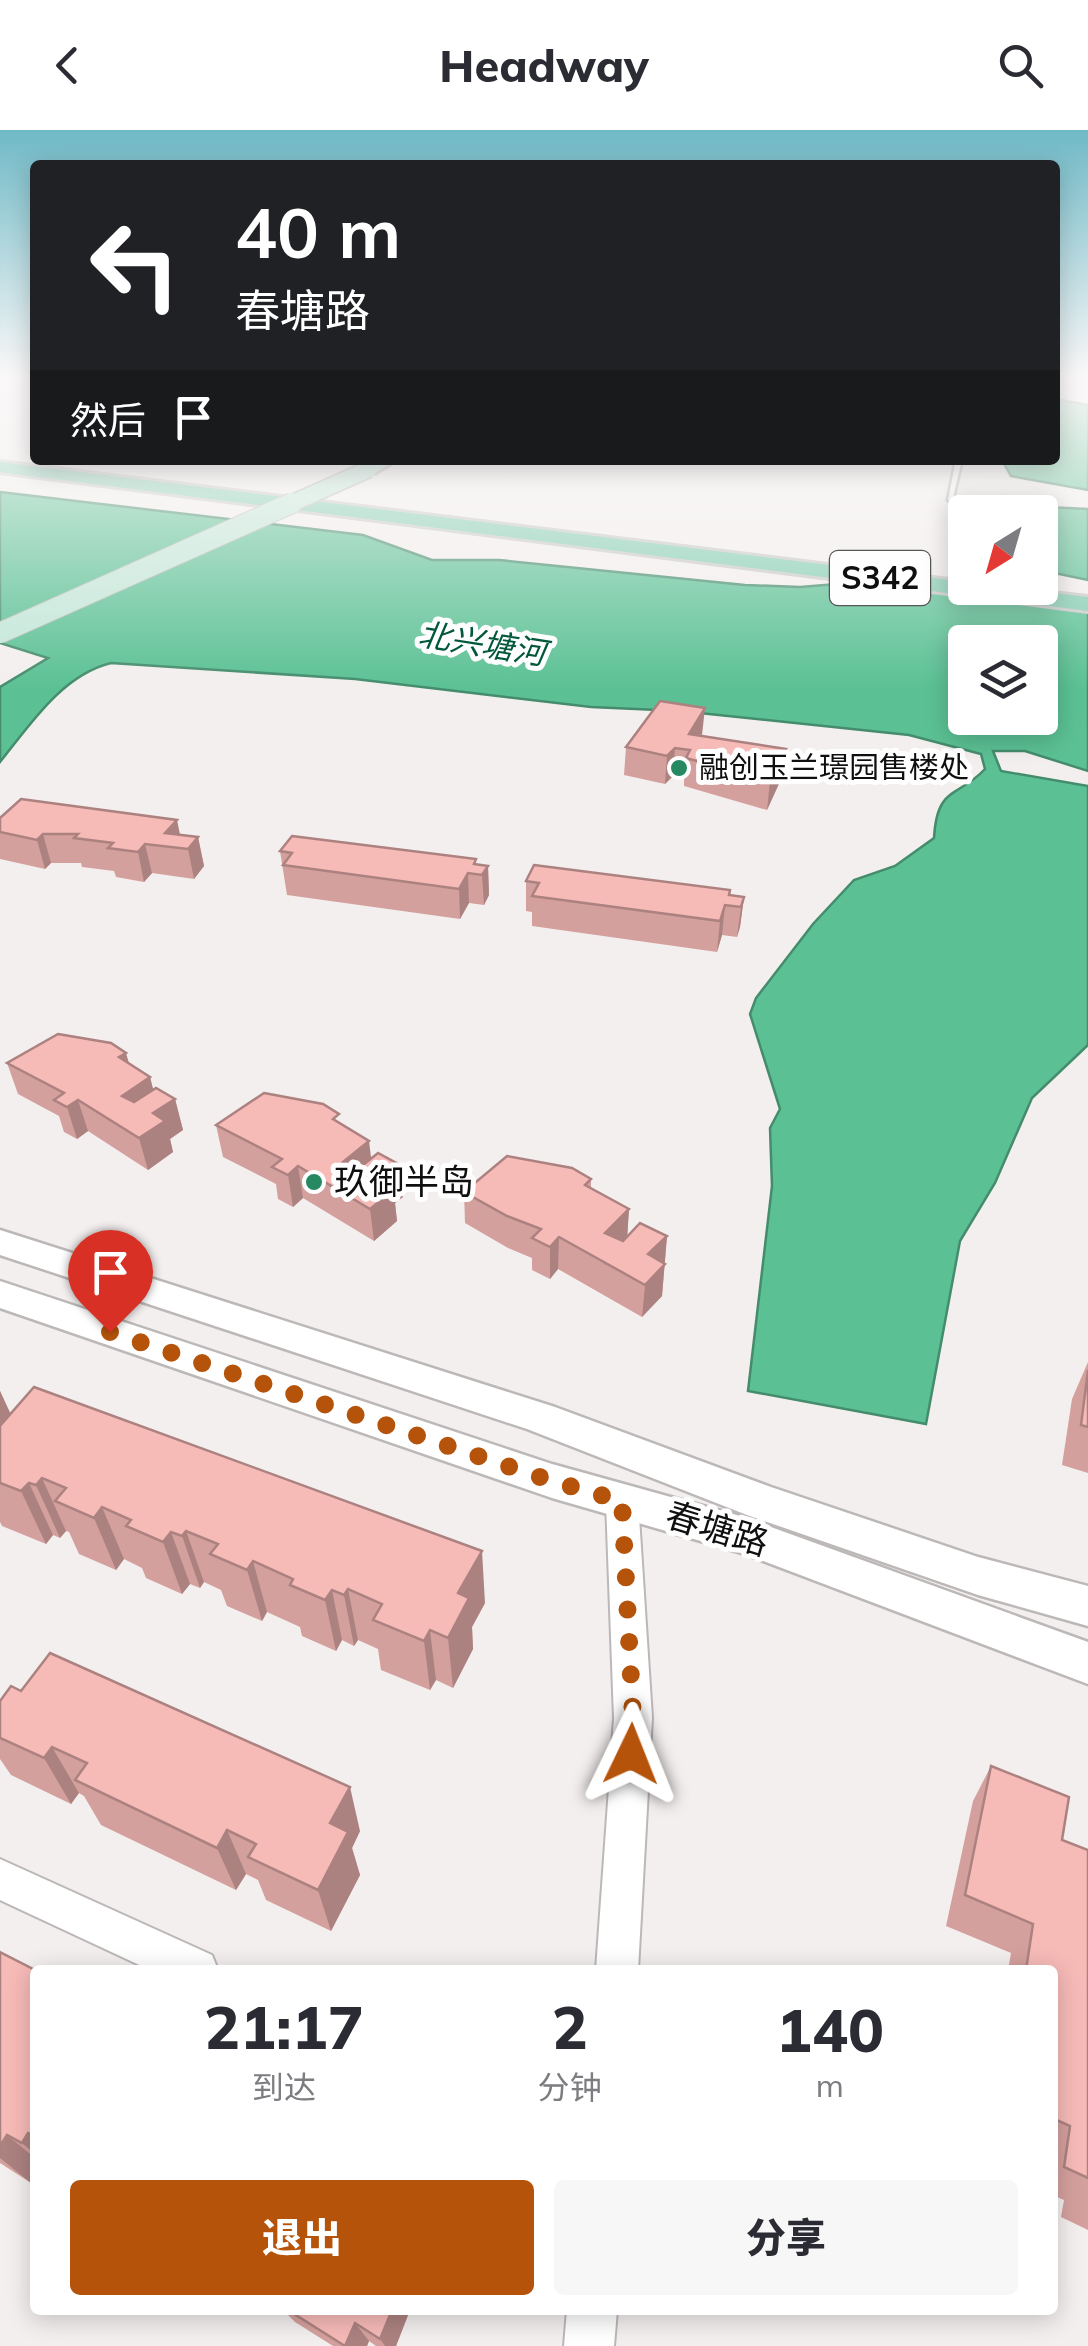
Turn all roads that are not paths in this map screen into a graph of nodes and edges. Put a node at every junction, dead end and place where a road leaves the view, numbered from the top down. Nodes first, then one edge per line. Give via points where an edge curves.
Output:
1 (115, 481) edge
2 (225, 481) edge
3 (323, 481) edge
4 (326, 481) edge
5 (948, 572) edge
6 (1058, 585) edge
7 (1088, 589) edge
8 (1088, 604) edge
9 (0, 618) edge
10 (0, 632) edge
11 (0, 1242) edge
12 (0, 1294) edge
13 (622, 1501) junction
14 (754, 1519) junction
15 (974, 1596) junction
16 (1088, 1606) edge
17 (1088, 1663) edge
18 (0, 1879) edge
19 (186, 1965) edge
20 (617, 1965) edge
21 (592, 2315) edge
22 (589, 2346) edge

1 - 8 main road, S342
2 - 5 main road, S342
3 - 9 main road
4 - 10 main road, bridge
6 - 7 main road
11 - 14 street, 春塘路 via 541,1418
12 - 13 street, 春塘路
13 - 14 street, 春塘路
13 - 20 street via 633,1718
14 - 15 street, 春塘路
15 - 16 street, 春塘路
15 - 17 street, 春塘路
18 - 19 street
21 - 22 street

